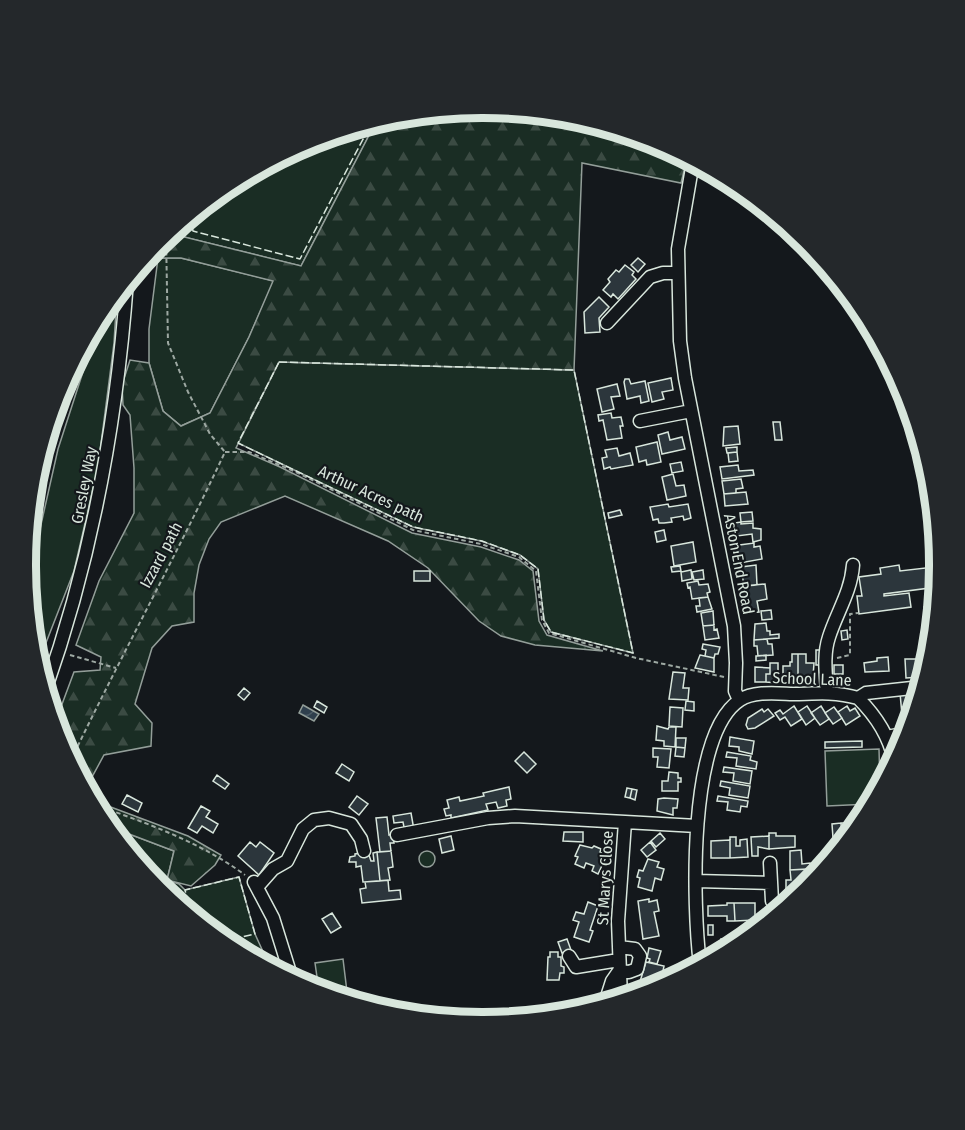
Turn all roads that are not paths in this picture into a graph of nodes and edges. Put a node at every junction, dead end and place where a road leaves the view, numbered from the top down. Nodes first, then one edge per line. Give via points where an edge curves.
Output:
1 (691, 171) edge
2 (678, 273) junction
3 (126, 296) edge
4 (607, 323) dead end
5 (691, 411) junction
6 (640, 421) dead end
7 (853, 566) dead end
8 (50, 677) edge
9 (912, 688) edge
10 (827, 693) junction
11 (858, 698) junction
12 (739, 700) junction
13 (895, 735) edge
14 (887, 737) junction
15 (890, 747) edge
16 (625, 822) junction
17 (697, 826) junction
18 (396, 835) dead end
19 (364, 851) dead end
20 (770, 862) dead end
21 (696, 881) junction
22 (771, 883) junction
23 (772, 901) dead end
24 (619, 947) junction
25 (569, 956) dead end
26 (699, 956) edge
27 (288, 966) edge
28 (619, 966) junction
29 (620, 990) edge
30 (608, 993) edge

1 - 2 street, Aston End Road
2 - 4 street via 650,277
2 - 5 street, Aston End Road via 680,341
3 - 8 street, Gresley Way via 108,456 83,571
5 - 6 street
5 - 12 street, Aston End Road via 732,615 735,691
7 - 10 street via 847,596 829,636
9 - 11 street, School Lane via 866,693
10 - 11 street, School Lane
10 - 12 street, School Lane via 760,694
11 - 14 street via 877,718
12 - 17 street via 713,735
13 - 14 street
14 - 15 street
16 - 17 street, St Marys Close
16 - 18 street via 515,816
16 - 24 street, St Marys Close
17 - 21 street
19 - 27 street via 351,824 329,818 314,820 303,829 287,861 256,884 273,918
20 - 22 street
21 - 22 street
21 - 26 street
22 - 23 street
24 - 28 street, St Marys Close
24 - 28 street via 635,949 640,956 637,969 629,972
25 - 28 street via 576,967
28 - 29 street, St Marys Close
28 - 30 street

